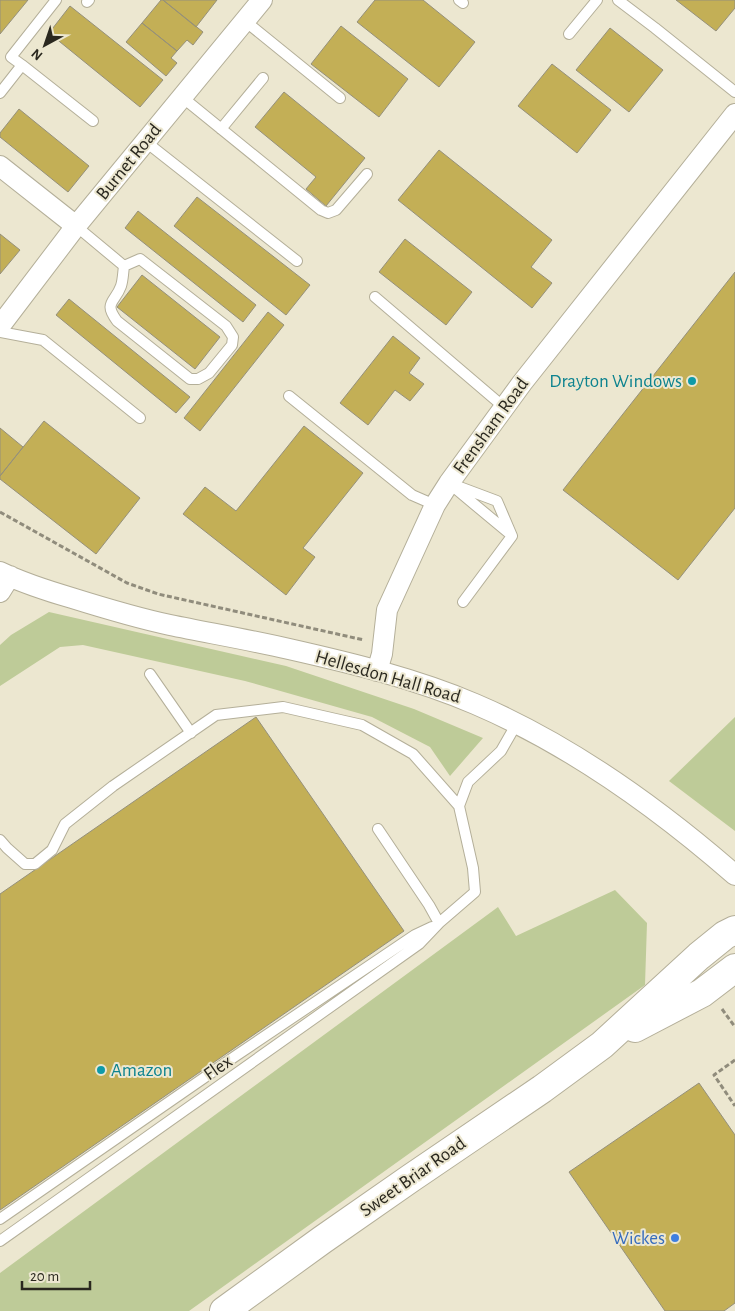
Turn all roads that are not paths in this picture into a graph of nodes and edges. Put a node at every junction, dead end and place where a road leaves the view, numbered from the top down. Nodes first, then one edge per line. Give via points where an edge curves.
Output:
1 (56, 0) edge
2 (262, 0) edge
3 (596, 0) edge
4 (618, 0) edge
5 (245, 21) junction
6 (569, 34) dead end
7 (22, 65) junction
8 (263, 78) dead end
9 (735, 92) edge
10 (0, 93) edge
11 (182, 98) junction
12 (340, 98) dead end
13 (735, 114) edge
14 (93, 122) dead end
15 (221, 129) junction
16 (146, 142) junction
17 (0, 166) edge
18 (367, 174) dead end
19 (76, 226) junction
20 (297, 261) dead end
21 (124, 266) junction
22 (375, 297) dead end
23 (0, 326) edge
24 (0, 332) edge
25 (289, 396) dead end
26 (505, 408) junction
27 (140, 418) dead end
28 (449, 483) junction
29 (435, 506) junction
30 (512, 536) junction
31 (3, 580) edge
32 (464, 602) dead end
33 (377, 672) junction
34 (150, 674) dead end
35 (517, 723) junction
36 (191, 732) junction
37 (459, 806) junction
38 (378, 829) dead end
39 (2, 847) edge
40 (735, 875) edge
41 (439, 923) junction
42 (735, 930) edge
43 (735, 968) edge
44 (602, 1045) junction
45 (0, 1220) edge
46 (0, 1241) edge
47 (224, 1311) edge

1 - 7 lane via 11,56
2 - 5 street, Burnet Road
3 - 6 lane
4 - 9 lane
5 - 11 street, Burnet Road
5 - 12 lane
7 - 10 lane
7 - 14 lane
8 - 15 lane
11 - 15 lane
11 - 16 street, Burnet Road
13 - 26 street, Frensham Road
15 - 18 lane via 328,213 336,210
16 - 19 street, Burnet Road
16 - 20 lane
17 - 19 street
19 - 21 lane
19 - 23 street, Burnet Road
21 - 21 lane via 140,259 226,326 233,337 232,345 209,373 190,379 117,321 110,312 111,304 121,286
22 - 26 lane
24 - 27 lane via 43,340
25 - 29 lane via 412,495
26 - 28 street, Frensham Road
28 - 29 street, Frensham Road
28 - 30 lane
28 - 30 lane via 497,501
29 - 33 street, Frensham Road via 387,610
30 - 32 lane
31 - 33 street, Hellesdon Hall Road via 106,609
33 - 35 street, Hellesdon Hall Road via 435,688
34 - 36 lane
35 - 37 lane via 501,751 468,782
35 - 40 street, Hellesdon Hall Road via 608,776
36 - 37 lane via 216,715 283,707 362,726 413,754
36 - 39 lane via 65,824 52,850 35,864 25,864
37 - 41 lane via 475,892
38 - 41 lane
41 - 45 lane, Flex via 415,935 245,1050
41 - 46 lane via 419,944
42 - 44 highway, Sweet Briar Road via 699,956
43 - 44 highway, Sweet Briar Road via 702,993
44 - 47 highway, Sweet Briar Road

